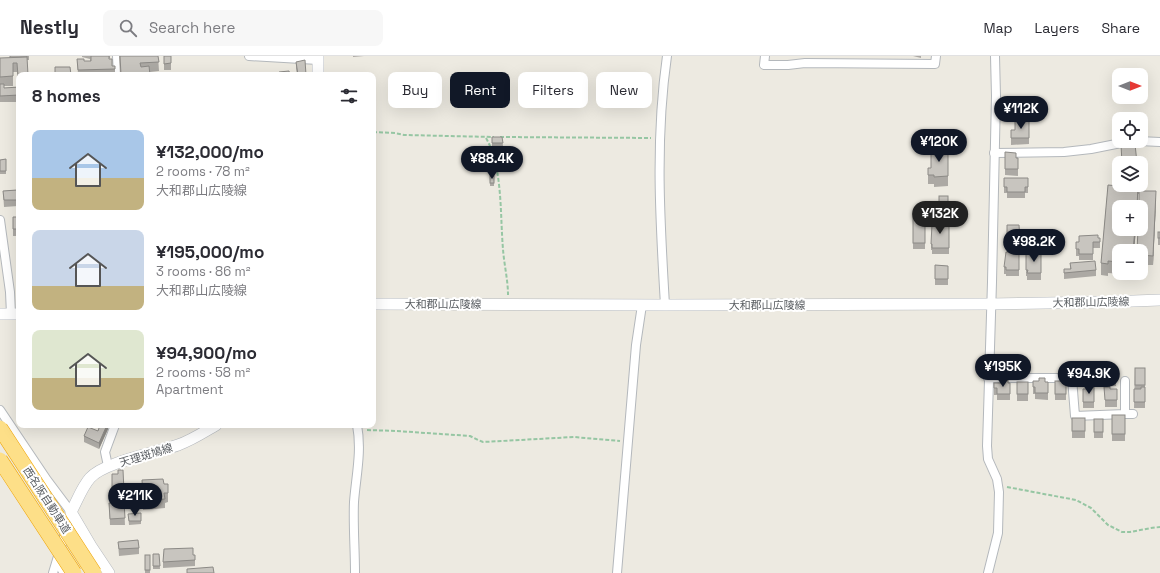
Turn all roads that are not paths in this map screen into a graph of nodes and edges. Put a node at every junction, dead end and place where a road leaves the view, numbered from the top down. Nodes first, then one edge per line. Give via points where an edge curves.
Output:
1 (116, 56) edge
2 (249, 56) edge
3 (667, 56) edge
4 (765, 56) edge
5 (936, 56) edge
6 (995, 56) edge
7 (318, 58) edge
8 (815, 60) edge
9 (118, 72) edge
10 (318, 72) edge
11 (1160, 142) edge
12 (994, 153) junction
13 (0, 220) edge
14 (1160, 300) edge
15 (376, 304) edge
16 (991, 304) junction
17 (642, 306) junction
18 (665, 306) junction
19 (10, 314) edge
20 (988, 378) junction
21 (1126, 381) dead end
22 (0, 410) edge
23 (0, 428) edge
24 (114, 428) edge
25 (211, 428) edge
26 (358, 428) edge
27 (0, 460) edge
28 (108, 466) junction
29 (71, 512) junction
30 (57, 562) junction
31 (53, 573) edge
32 (64, 573) edge
33 (74, 573) edge
34 (94, 573) edge
35 (109, 573) edge
36 (355, 573) edge
37 (617, 573) edge
38 (988, 573) edge

1 - 9 street
2 - 7 street
3 - 18 street via 660,138 660,218
4 - 8 street via 764,65
5 - 8 street via 935,64
6 - 12 street
7 - 10 main road
11 - 12 street via 1139,141 1064,152
12 - 16 street
13 - 19 street via 10,292
14 - 16 main road, 大和郡山広陵線
15 - 17 main road, 大和郡山広陵線
16 - 18 main road, 大和郡山広陵線
16 - 20 street
17 - 18 main road, 大和郡山広陵線
17 - 37 street via 627,441
20 - 21 street via 1072,378 1075,416 1129,414
20 - 38 street via 988,459 999,486 998,533
22 - 29 street
23 - 34 highway, 西名阪自動車道, bridge
24 - 28 street via 105,452
25 - 28 main road, 天理斑鳩線 via 180,444
26 - 36 street via 359,449 354,503
27 - 33 highway, 西名阪自動車道, bridge
28 - 29 main road, 天理斑鳩線 via 90,478
29 - 30 street
29 - 35 main road
30 - 31 street
30 - 32 street

